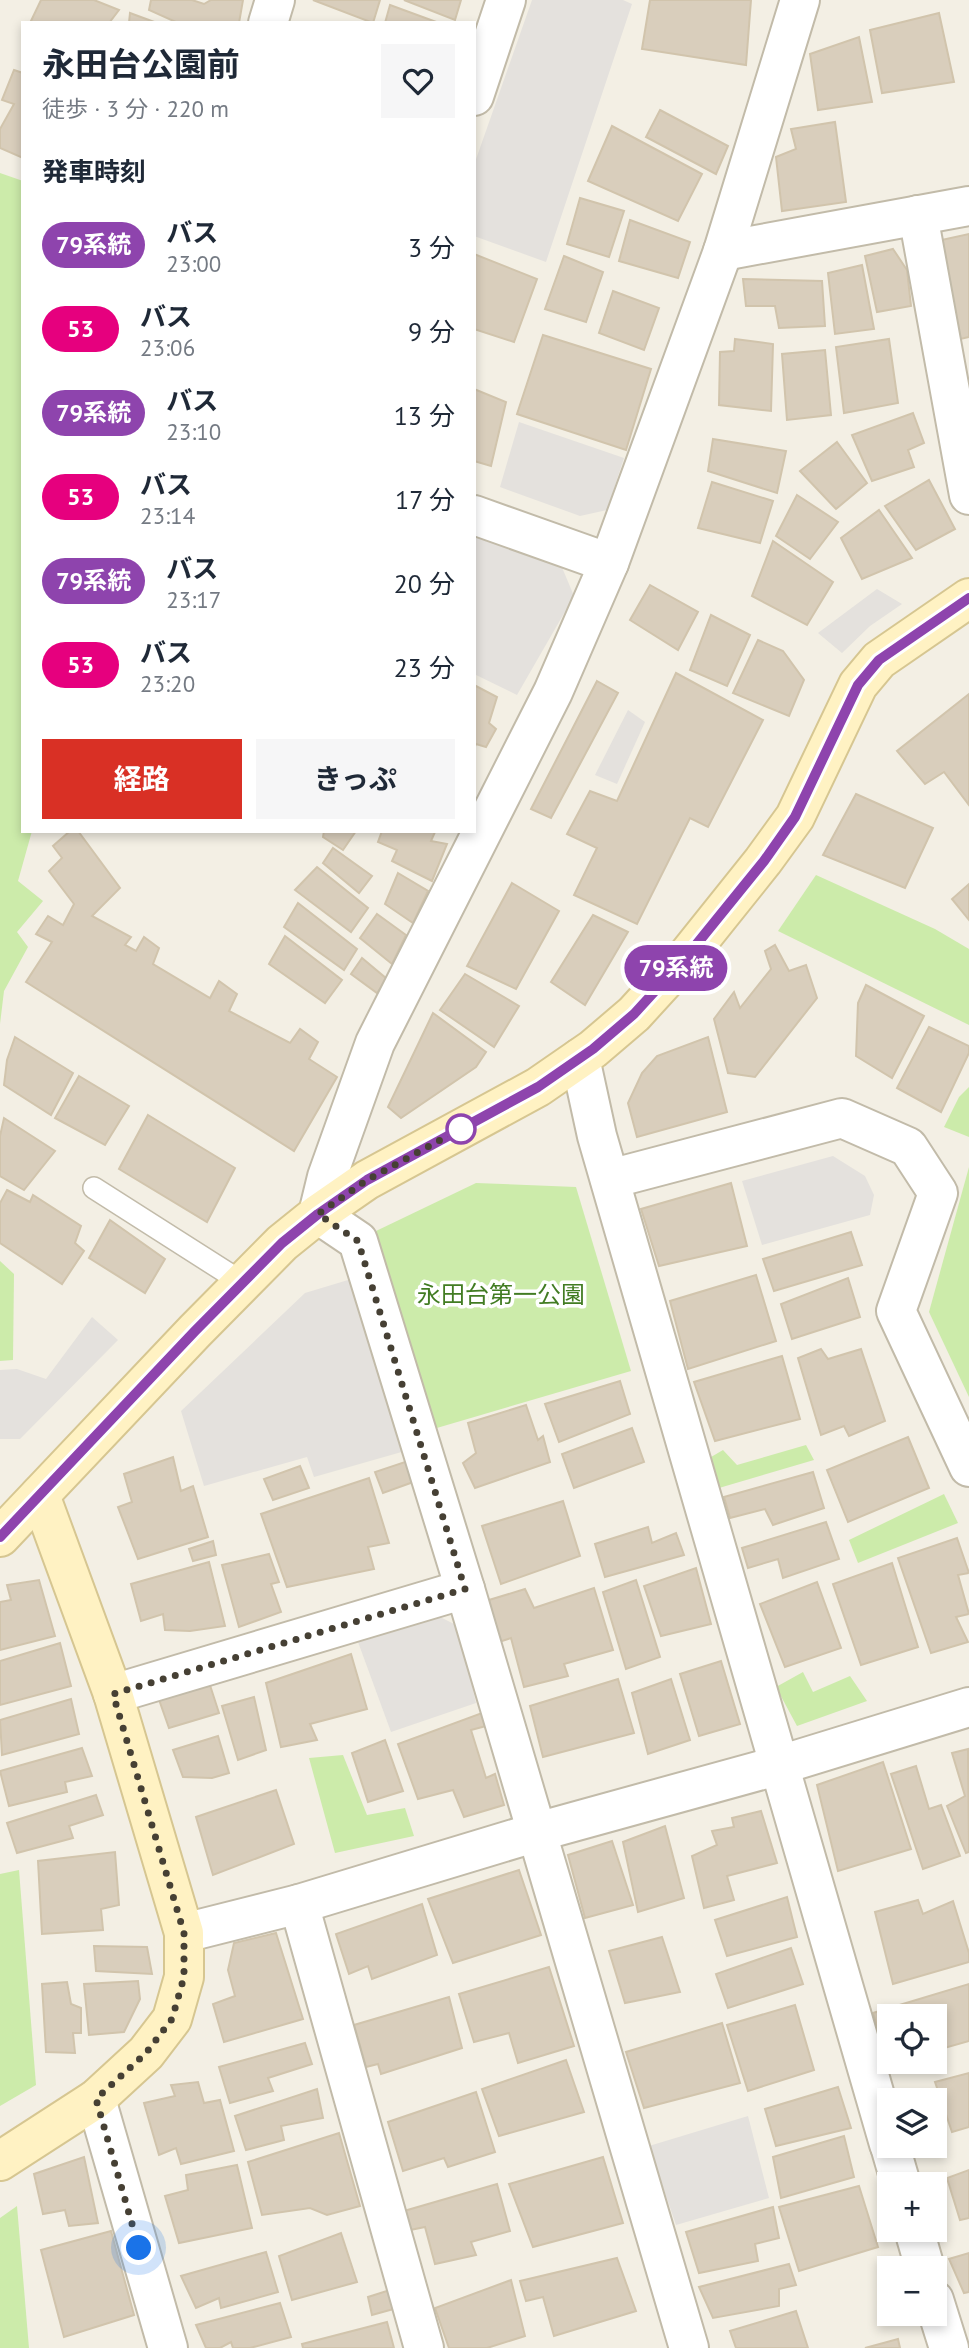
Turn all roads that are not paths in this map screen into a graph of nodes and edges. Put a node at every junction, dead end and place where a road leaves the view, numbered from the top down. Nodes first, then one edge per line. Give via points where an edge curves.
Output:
1 (275, 0) edge
2 (506, 0) edge
3 (808, 2) edge
4 (269, 21) edge
5 (476, 90) edge
6 (969, 206) edge
7 (918, 215) junction
8 (723, 251) junction
9 (969, 495) edge
10 (476, 516) edge
11 (609, 563) junction
12 (969, 598) edge
13 (580, 1058) junction
14 (610, 1179) junction
15 (94, 1188) dead end
16 (318, 1214) junction
17 (243, 1283) junction
18 (969, 1467) edge
19 (40, 1495) junction
20 (0, 1536) edge
21 (465, 1589) junction
22 (113, 1694) junction
23 (969, 1707) edge
24 (780, 1765) junction
25 (537, 1832) junction
26 (299, 1904) junction
27 (184, 1933) junction
28 (96, 2099) junction
29 (877, 2103) edge
30 (0, 2161) edge
31 (942, 2326) edge
32 (168, 2348) edge
33 (424, 2348) edge
34 (689, 2348) edge
35 (948, 2348) edge

1 - 4 street
2 - 5 street
3 - 8 street
6 - 7 street
7 - 8 street
7 - 9 street
8 - 11 street
10 - 11 street
11 - 16 street via 553,692 375,1043
12 - 13 street via 879,660 858,685 795,817 764,861 634,1014
13 - 14 street
13 - 16 street via 538,1087 367,1180
14 - 18 street via 842,1118 908,1147 938,1193 896,1311
14 - 24 street
15 - 17 lane
16 - 17 street
16 - 21 street via 358,1241
17 - 19 street
19 - 20 street
19 - 22 street
21 - 22 street
21 - 25 street
22 - 27 street
23 - 24 street
24 - 25 street
24 - 29 street
25 - 26 street
25 - 34 street
26 - 27 street
26 - 33 street
27 - 28 street via 184,1977 172,2019 146,2053
28 - 30 street
28 - 32 street
31 - 35 street

